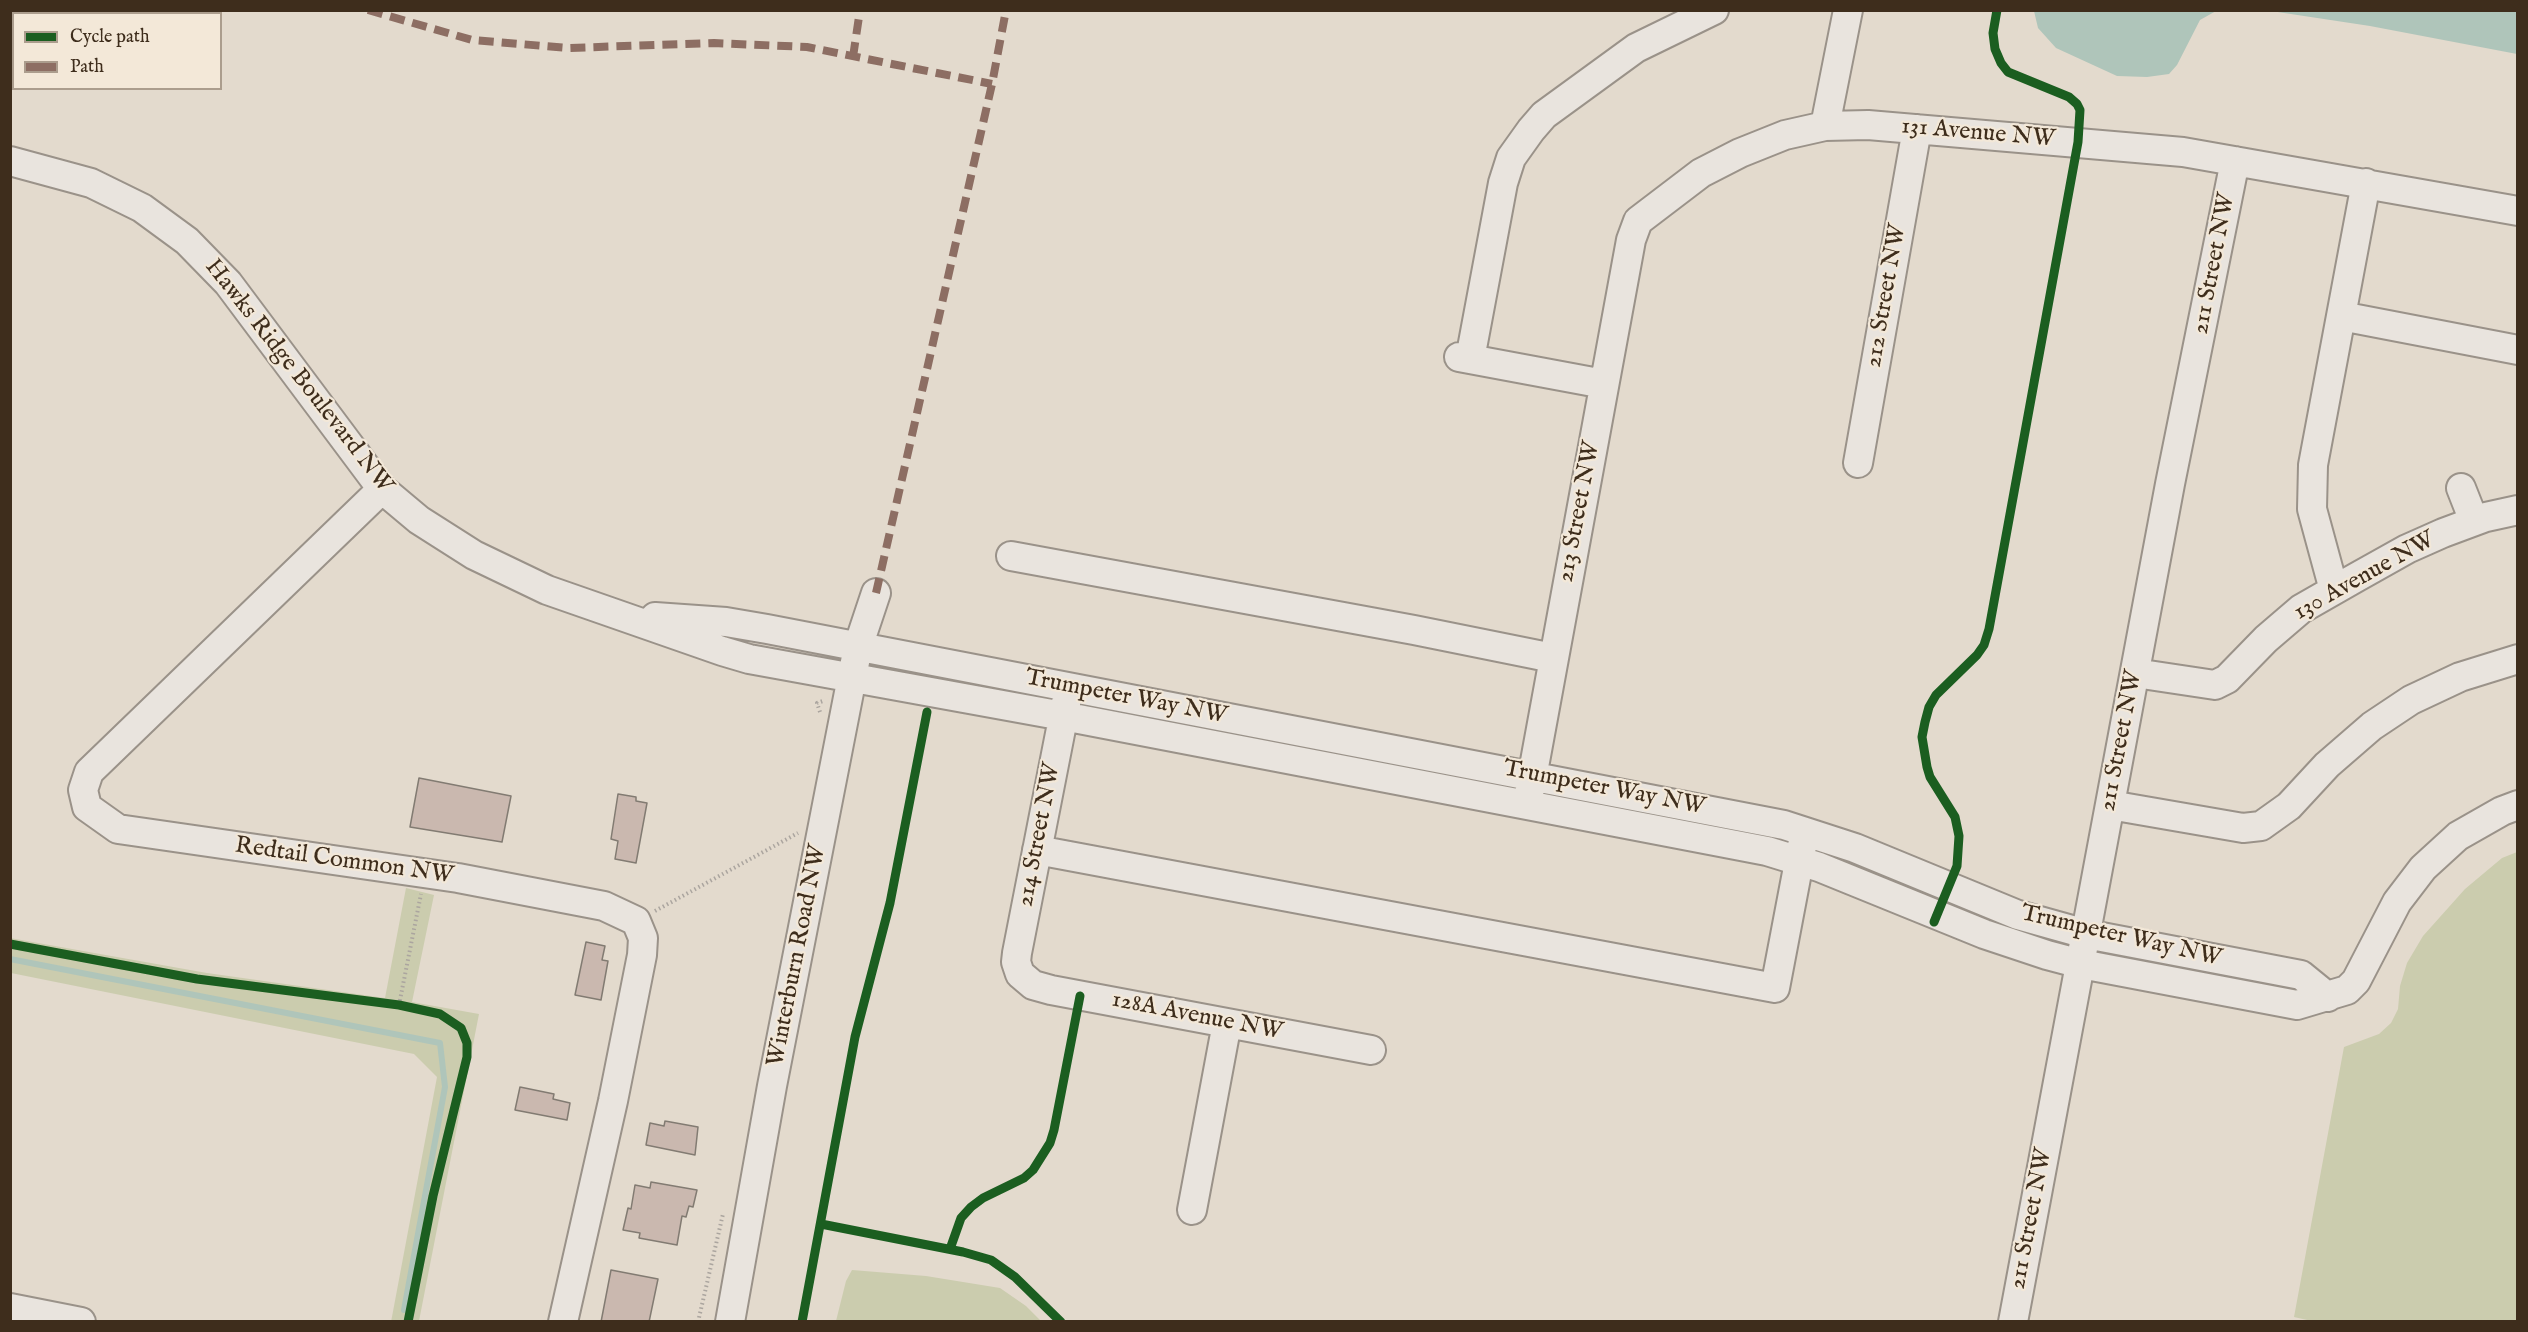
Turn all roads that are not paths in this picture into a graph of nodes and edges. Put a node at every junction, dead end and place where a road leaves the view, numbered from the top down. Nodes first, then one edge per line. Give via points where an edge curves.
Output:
1 (1714, 10) edge
2 (1848, 10) edge
3 (1825, 126) junction
4 (1917, 129) junction
5 (10, 161) edge
6 (2235, 161) junction
7 (2366, 183) junction
8 (2517, 211) edge
9 (1638, 221) joint
10 (2341, 316) junction
11 (2517, 350) edge
12 (1604, 384) junction
13 (1858, 463) dead end
14 (2461, 488) dead end
15 (382, 489) junction
16 (2517, 510) edge
17 (2474, 522) junction
18 (1011, 556) dead end
19 (2334, 590) junction
20 (876, 593) dead end
21 (617, 615) junction
22 (858, 647) junction
23 (1553, 658) junction
24 (2517, 659) edge
25 (2135, 673) junction
26 (852, 677) junction
27 (1069, 687) junction
28 (1063, 716) junction
29 (1533, 775) junction
30 (1527, 805) junction
31 (2110, 805) junction
32 (2517, 805) edge
33 (1805, 830) junction
34 (1037, 850) junction
35 (1799, 860) junction
36 (2086, 934) junction
37 (2081, 964) junction
38 (1025, 980) joint
39 (2328, 997) junction
40 (1227, 1023) junction
41 (1371, 1050) dead end
42 (1192, 1210) dead end
43 (10, 1308) edge
44 (81, 1322) edge
45 (563, 1322) edge
46 (730, 1322) edge
47 (2013, 1322) edge

1 - 12 street via 1636,48 1544,115 1511,159 1503,183 1464,358
2 - 3 street
3 - 4 street, 131 Avenue NW
3 - 9 street, 131 Avenue NW via 1785,135 1740,153 1701,173
4 - 6 street, 131 Avenue NW via 2171,151
4 - 13 street, 212 Street NW
5 - 15 street, Hawks Ridge Boulevard NW via 91,183 142,208 187,241 228,283
6 - 7 street, 131 Avenue NW
6 - 25 street, 211 Street NW
7 - 8 street, 131 Avenue NW
7 - 10 street
9 - 12 street, 213 Street NW
10 - 11 street
10 - 19 street via 2313,465 2312,490 2312,509
12 - 23 street, 213 Street NW
14 - 17 street
15 - 21 street, Hawks Ridge Boulevard NW via 419,520 474,555 548,590
15 - 45 street, Redtail Common NW via 89,772 83,790 87,807 118,829 426,872 604,906 636,921 643,938 642,955
16 - 17 street, 130 Avenue NW
17 - 19 street, 130 Avenue NW via 2407,549
18 - 23 street
19 - 25 street, 130 Avenue NW via 2301,609 2227,680 2215,685
20 - 22 street, Winterburn Road NW
21 - 22 street, Hawks Ridge Boulevard NW via 726,622
21 - 26 street, Hawks Ridge Boulevard NW via 749,659
22 - 26 street, Winterburn Road NW
22 - 27 street, Trumpeter Way NW
23 - 29 street, 213 Street NW
24 - 31 street via 2460,677 2411,700 2372,726 2326,765 2289,806 2261,826 2243,828
25 - 31 street, 211 Street NW
26 - 28 street, Trumpeter Way NW
26 - 46 street, Winterburn Road NW
27 - 28 street, 214 Street NW
27 - 29 street, Trumpeter Way NW
28 - 30 street, Trumpeter Way NW
28 - 34 street, 214 Street NW
29 - 30 street, 213 Street NW
29 - 33 street, Trumpeter Way NW
30 - 35 street, Trumpeter Way NW via 1737,844
31 - 36 street, 211 Street NW
32 - 39 street, Trumpeter Way NW via 2458,836 2423,868 2397,902 2356,981 2347,990
33 - 35 street
33 - 36 street, Trumpeter Way NW via 2003,910
34 - 35 street via 1775,988
34 - 38 street, 214 Street NW via 1016,962
35 - 37 street, Trumpeter Way NW via 1984,934
36 - 37 street, 211 Street NW
36 - 39 street, Trumpeter Way NW via 2301,975
37 - 39 street, Trumpeter Way NW via 2297,1005
37 - 47 street, 211 Street NW
38 - 40 street, 128A Avenue NW via 1051,990
40 - 41 street, 128A Avenue NW
40 - 42 street
43 - 44 street

